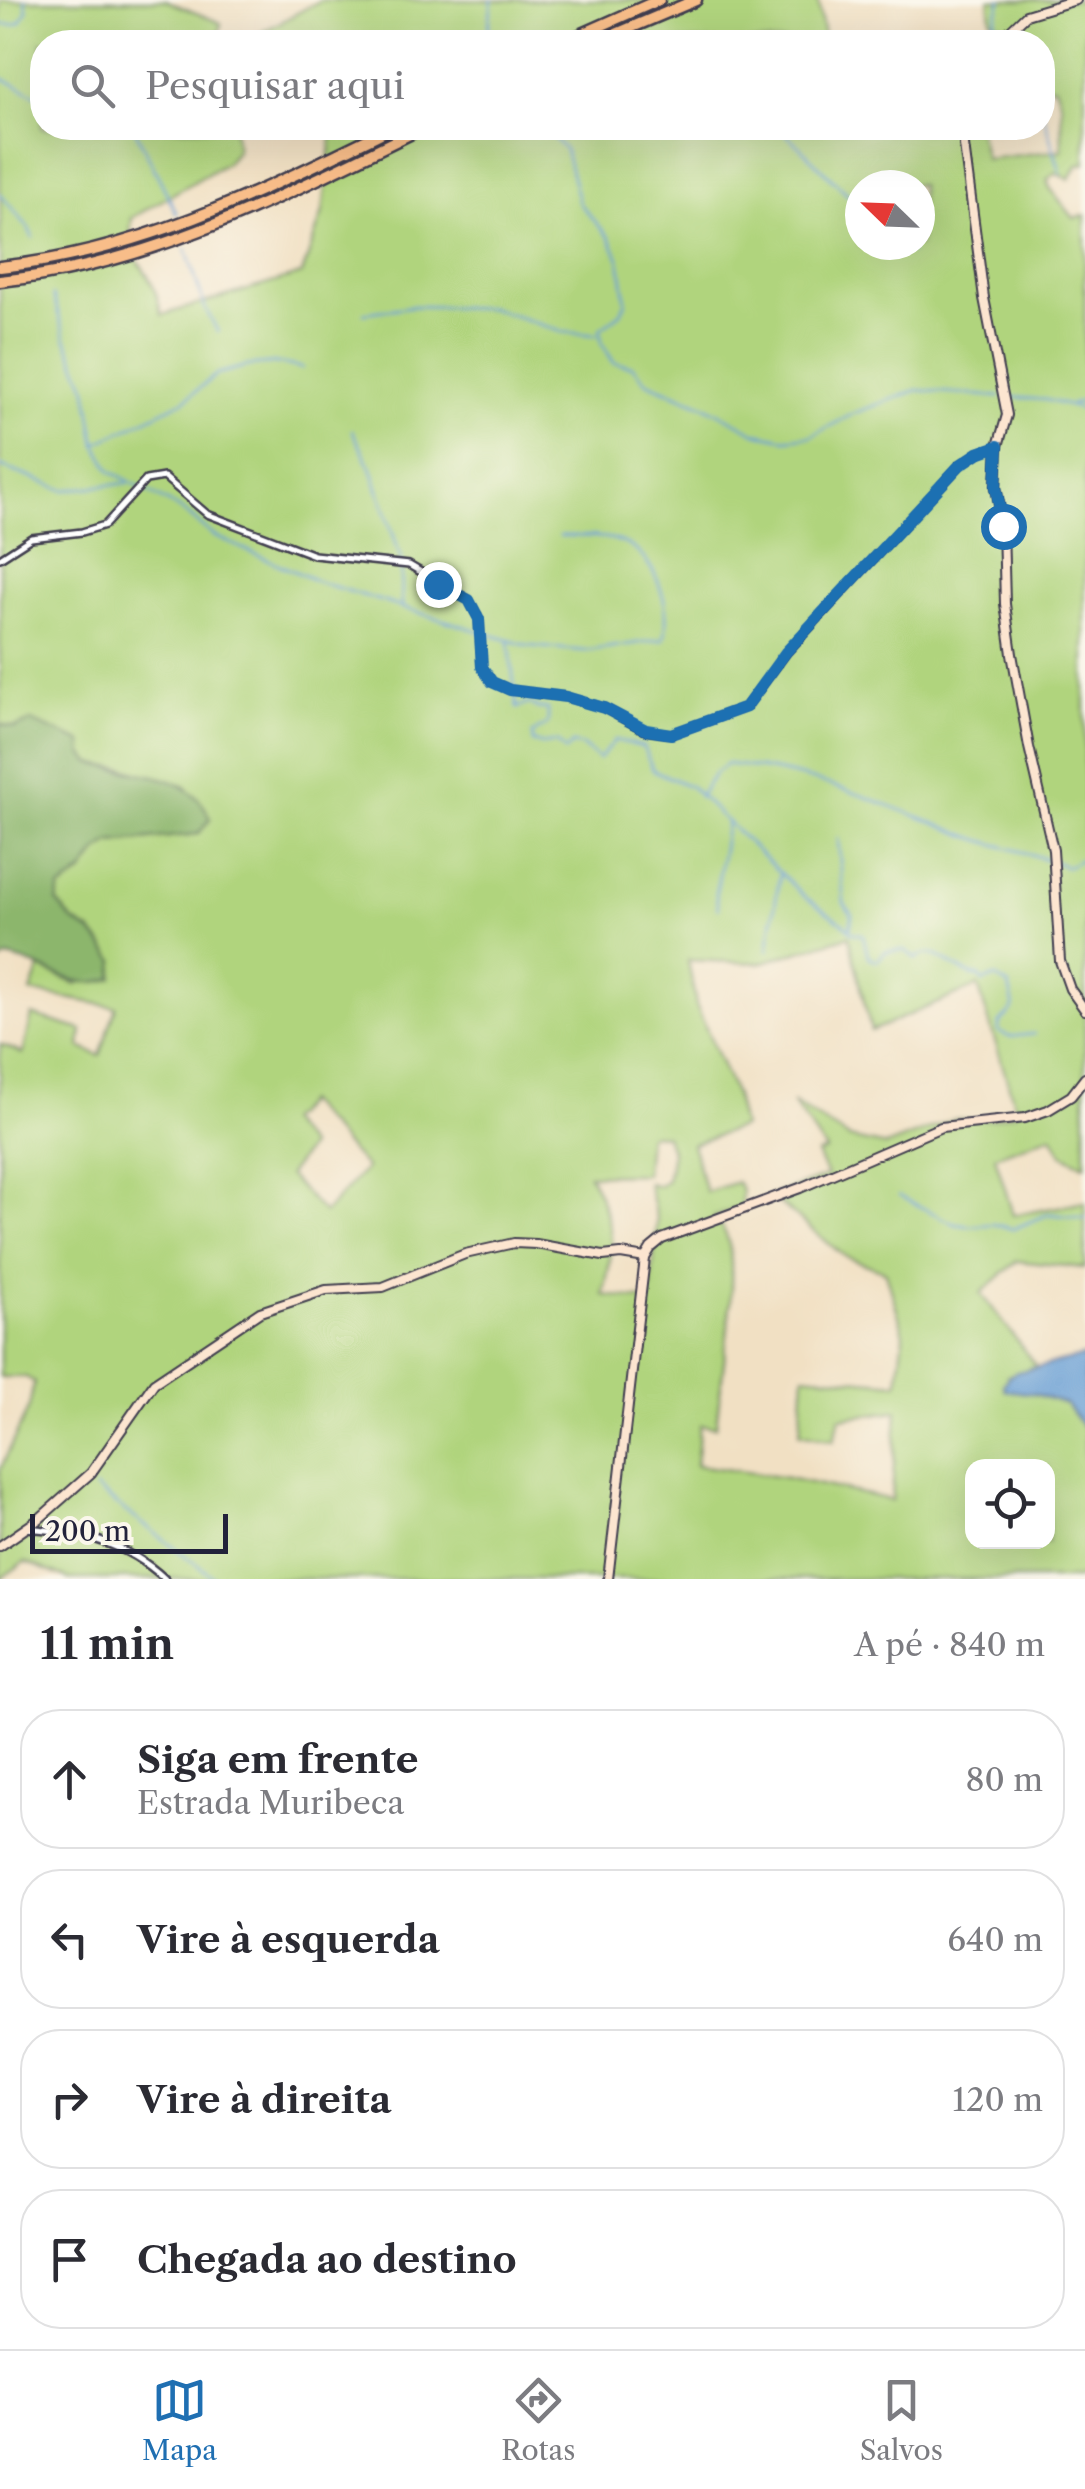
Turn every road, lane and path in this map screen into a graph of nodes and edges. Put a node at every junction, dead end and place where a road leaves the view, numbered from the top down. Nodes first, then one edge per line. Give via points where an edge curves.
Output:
1 (659, 0) edge
2 (696, 0) edge
3 (1076, 0) edge
4 (591, 30) edge
5 (625, 30) edge
6 (1011, 30) edge
7 (366, 140) edge
8 (397, 140) edge
9 (965, 140) edge
10 (0, 267) edge
11 (0, 281) edge
12 (998, 446) junction
13 (0, 558) edge
14 (1085, 1010) edge
15 (1083, 1085) edge
16 (646, 1258) junction
17 (26, 1528) junction
18 (0, 1546) edge
19 (165, 1579) edge
20 (608, 1579) edge

1 - 4 highway
2 - 5 highway
3 - 6 street via 1026,16
7 - 10 highway via 175,227 94,251
8 - 11 highway via 180,240
9 - 12 street via 1007,415
12 - 13 street via 960,465 786,652 746,707 671,734 646,730 604,708 492,682 482,667 479,619 469,600 409,565 314,555 207,514 164,477 146,480 106,525 31,538
12 - 14 street via 1012,654 1053,850 1060,961
15 - 16 street via 1026,1118 941,1126 662,1239
16 - 17 street via 514,1243 465,1254 383,1287 326,1290 260,1312 154,1383 91,1472
16 - 20 street
17 - 18 street
17 - 19 street via 76,1532 116,1546

